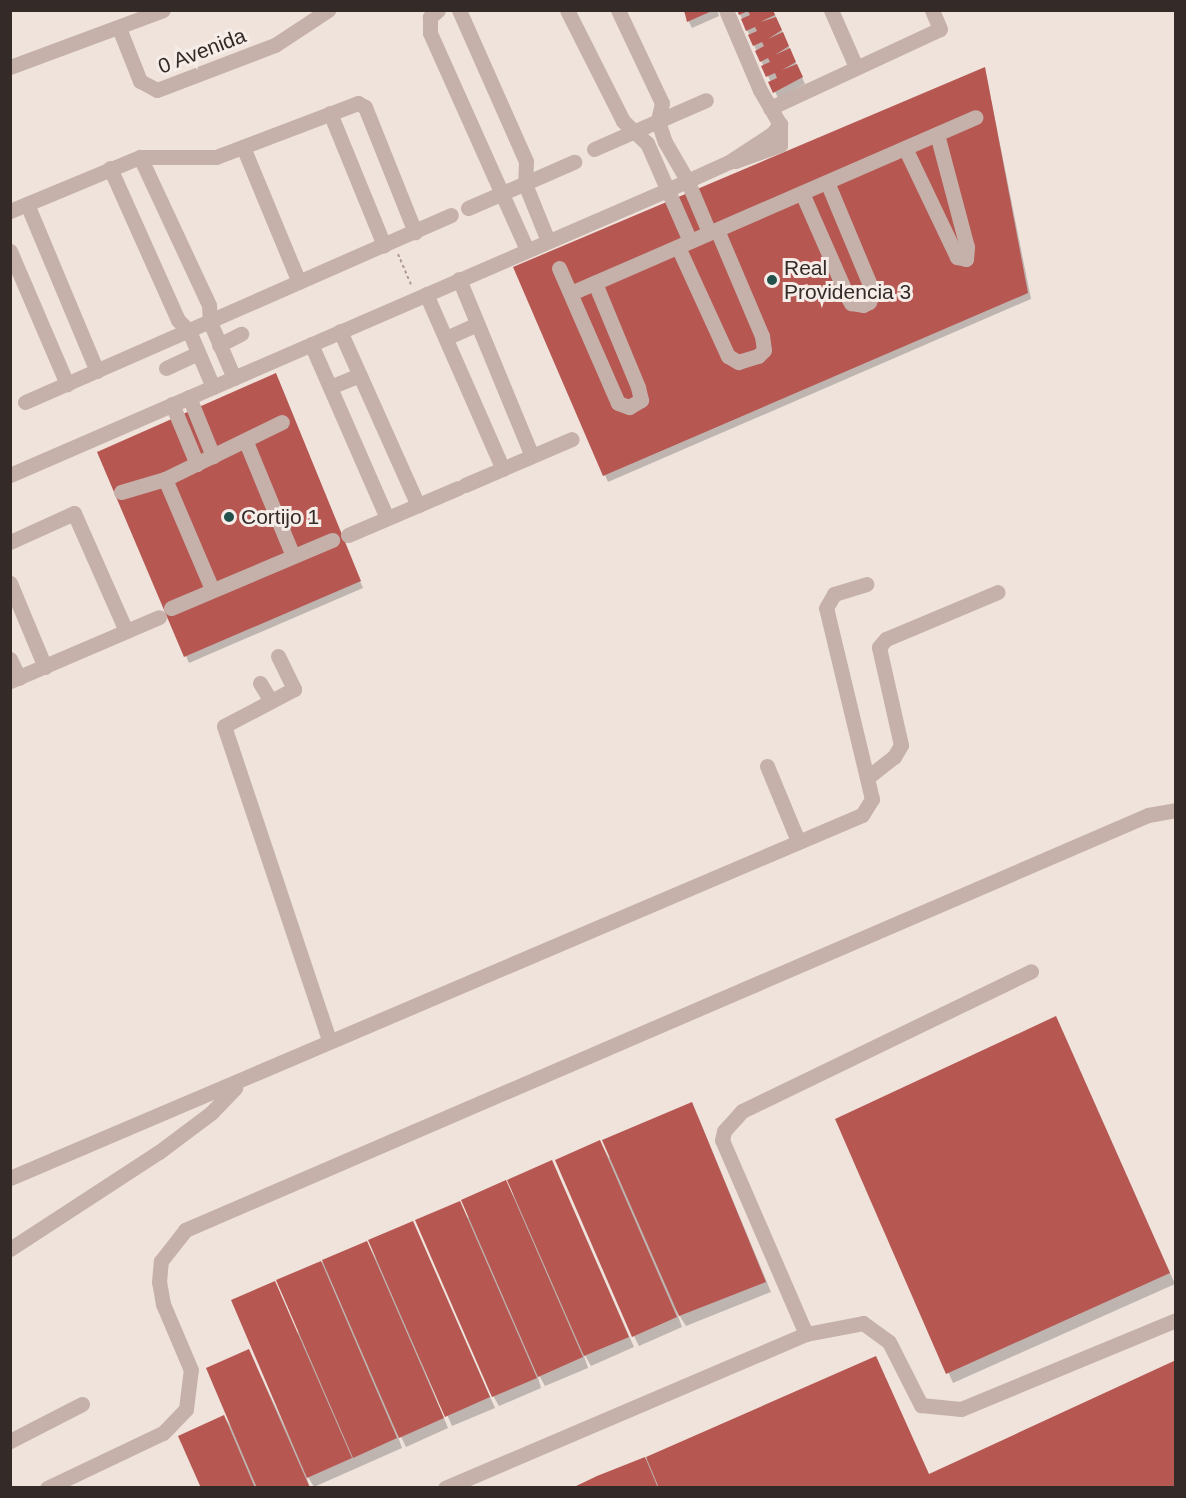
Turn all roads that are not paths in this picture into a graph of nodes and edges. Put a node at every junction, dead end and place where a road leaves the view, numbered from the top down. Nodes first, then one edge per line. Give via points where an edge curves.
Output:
1 (163, 10) edge
2 (328, 10) edge
3 (438, 10) edge
4 (459, 10) edge
5 (567, 10) edge
6 (618, 10) edge
7 (726, 10) edge
8 (831, 10) edge
9 (933, 10) edge
10 (119, 28) junction
11 (856, 67) junction
12 (10, 68) edge
13 (706, 100) dead end
14 (770, 108) junction
15 (330, 113) junction
16 (975, 117) dead end
17 (658, 121) junction
18 (634, 130) junction
19 (937, 134) junction
20 (243, 147) junction
21 (905, 148) junction
22 (594, 149) dead end
23 (140, 157) junction
24 (574, 162) dead end
25 (110, 168) junction
26 (687, 180) junction
27 (827, 182) junction
28 (525, 184) junction
29 (667, 190) junction
30 (503, 193) junction
31 (802, 193) junction
32 (27, 204) junction
33 (468, 208) dead end
34 (10, 211) edge
35 (451, 215) dead end
36 (713, 231) junction
37 (415, 232) junction
38 (548, 241) junction
39 (388, 243) junction
40 (684, 244) junction
41 (527, 250) junction
42 (10, 251) edge
43 (560, 268) dead end
44 (459, 279) junction
45 (299, 282) junction
46 (595, 283) junction
47 (571, 293) junction
48 (421, 296) junction
49 (210, 322) junction
50 (477, 324) junction
51 (189, 331) junction
52 (340, 331) junction
53 (241, 334) dead end
54 (446, 338) junction
55 (311, 344) junction
56 (219, 345) junction
57 (198, 353) junction
58 (166, 368) dead end
59 (97, 371) junction
60 (360, 375) junction
61 (234, 378) junction
62 (68, 384) junction
63 (213, 387) junction
64 (330, 387) junction
65 (189, 397) junction
66 (26, 402) dead end
67 (172, 404) junction
68 (282, 422) dead end
69 (572, 439) dead end
70 (246, 442) junction
71 (213, 456) junction
72 (532, 456) junction
73 (197, 464) junction
74 (503, 469) junction
75 (10, 474) edge
76 (165, 479) junction
77 (121, 492) dead end
78 (418, 505) junction
79 (387, 518) junction
80 (348, 535) dead end
81 (332, 540) dead end
82 (10, 542) edge
83 (293, 556) junction
84 (10, 583) edge
85 (866, 584) dead end
86 (212, 589) junction
87 (998, 592) dead end
88 (126, 632) junction
89 (278, 656) dead end
90 (10, 659) edge
91 (45, 667) junction
92 (15, 680) edge
93 (260, 683) dead end
94 (271, 701) junction
95 (767, 766) dead end
96 (868, 777) junction
97 (1176, 810) edge
98 (798, 841) junction
99 (1031, 971) dead end
100 (329, 1040) junction
101 (239, 1083) junction
102 (10, 1178) edge
103 (10, 1249) edge
104 (1176, 1320) edge
105 (806, 1334) junction
106 (82, 1404) dead end
107 (10, 1441) edge
108 (47, 1488) edge
109 (445, 1488) edge

1 - 10 street
2 - 10 street, 0 Avenida via 275,45 157,90 140,81
3 - 30 street via 430,17 430,33
4 - 28 street via 526,161
5 - 18 street via 622,121
6 - 17 street via 662,103
7 - 14 street
8 - 11 street
9 - 11 street via 940,29
10 - 12 street
11 - 14 street
13 - 17 street
14 - 26 street via 780,124 772,134 729,162
15 - 20 street
15 - 37 street via 358,103 365,107
15 - 39 street
16 - 19 street
17 - 18 street
17 - 26 street via 669,152
18 - 22 street
18 - 29 street via 646,143
19 - 21 street
19 - 21 street via 967,247 966,259 957,257
20 - 23 street via 208,158
20 - 45 street
21 - 27 street
23 - 25 street
23 - 49 street via 209,305
24 - 28 street
25 - 32 street
25 - 51 street via 178,320
26 - 29 street
26 - 36 street
27 - 31 street
27 - 31 street via 870,284 873,297 863,305 851,303 848,298
28 - 30 street
28 - 38 street
29 - 38 street
29 - 40 street
30 - 33 street
30 - 41 street
31 - 36 street
32 - 34 street
32 - 59 street
35 - 37 street
36 - 40 street
36 - 40 street via 762,336 764,350 758,356 738,362 728,356
37 - 39 street
38 - 41 street
39 - 45 street
40 - 46 street
41 - 44 street
42 - 62 street
43 - 47 street
44 - 48 street
44 - 50 street
45 - 49 street
46 - 47 street
46 - 47 street via 638,387 640,400 636,404 618,403
48 - 52 street
48 - 54 street
49 - 51 street
49 - 56 street
50 - 54 street
50 - 72 street
51 - 57 street
51 - 59 street
52 - 55 street
52 - 60 street
53 - 56 street
54 - 74 street
55 - 61 street
55 - 64 street
56 - 61 street
57 - 58 street
57 - 63 street
59 - 62 street
60 - 64 street
60 - 78 street
61 - 63 street
62 - 66 street
63 - 65 street
64 - 79 street
65 - 67 street
65 - 71 street
67 - 73 street
67 - 75 street
68 - 70 street
69 - 72 street
70 - 71 street
70 - 83 street
71 - 73 street
72 - 74 street
73 - 76 street
74 - 78 street
76 - 77 street
76 - 86 street
78 - 79 street
79 - 80 street
81 - 83 street
82 - 88 street via 74,513
83 - 86 street
84 - 91 street
85 - 96 street via 834,594 826,608
86 - 88 street
87 - 96 street via 886,639 879,647 901,745 894,757
88 - 91 street
89 - 94 street via 294,689
90 - 92 street
91 - 92 street
93 - 94 street
94 - 100 street via 224,726
95 - 98 street
96 - 98 street via 872,799 868,809
97 - 108 street via 1148,815 186,1230 161,1261 159,1282 160,1297 191,1370 186,1409 163,1433
98 - 100 street
99 - 105 street via 742,1111 724,1131 722,1140
100 - 101 street
101 - 102 street
101 - 103 street via 211,1113 159,1152
104 - 105 street via 961,1409 921,1405 889,1342 864,1323
105 - 109 street
106 - 107 street

